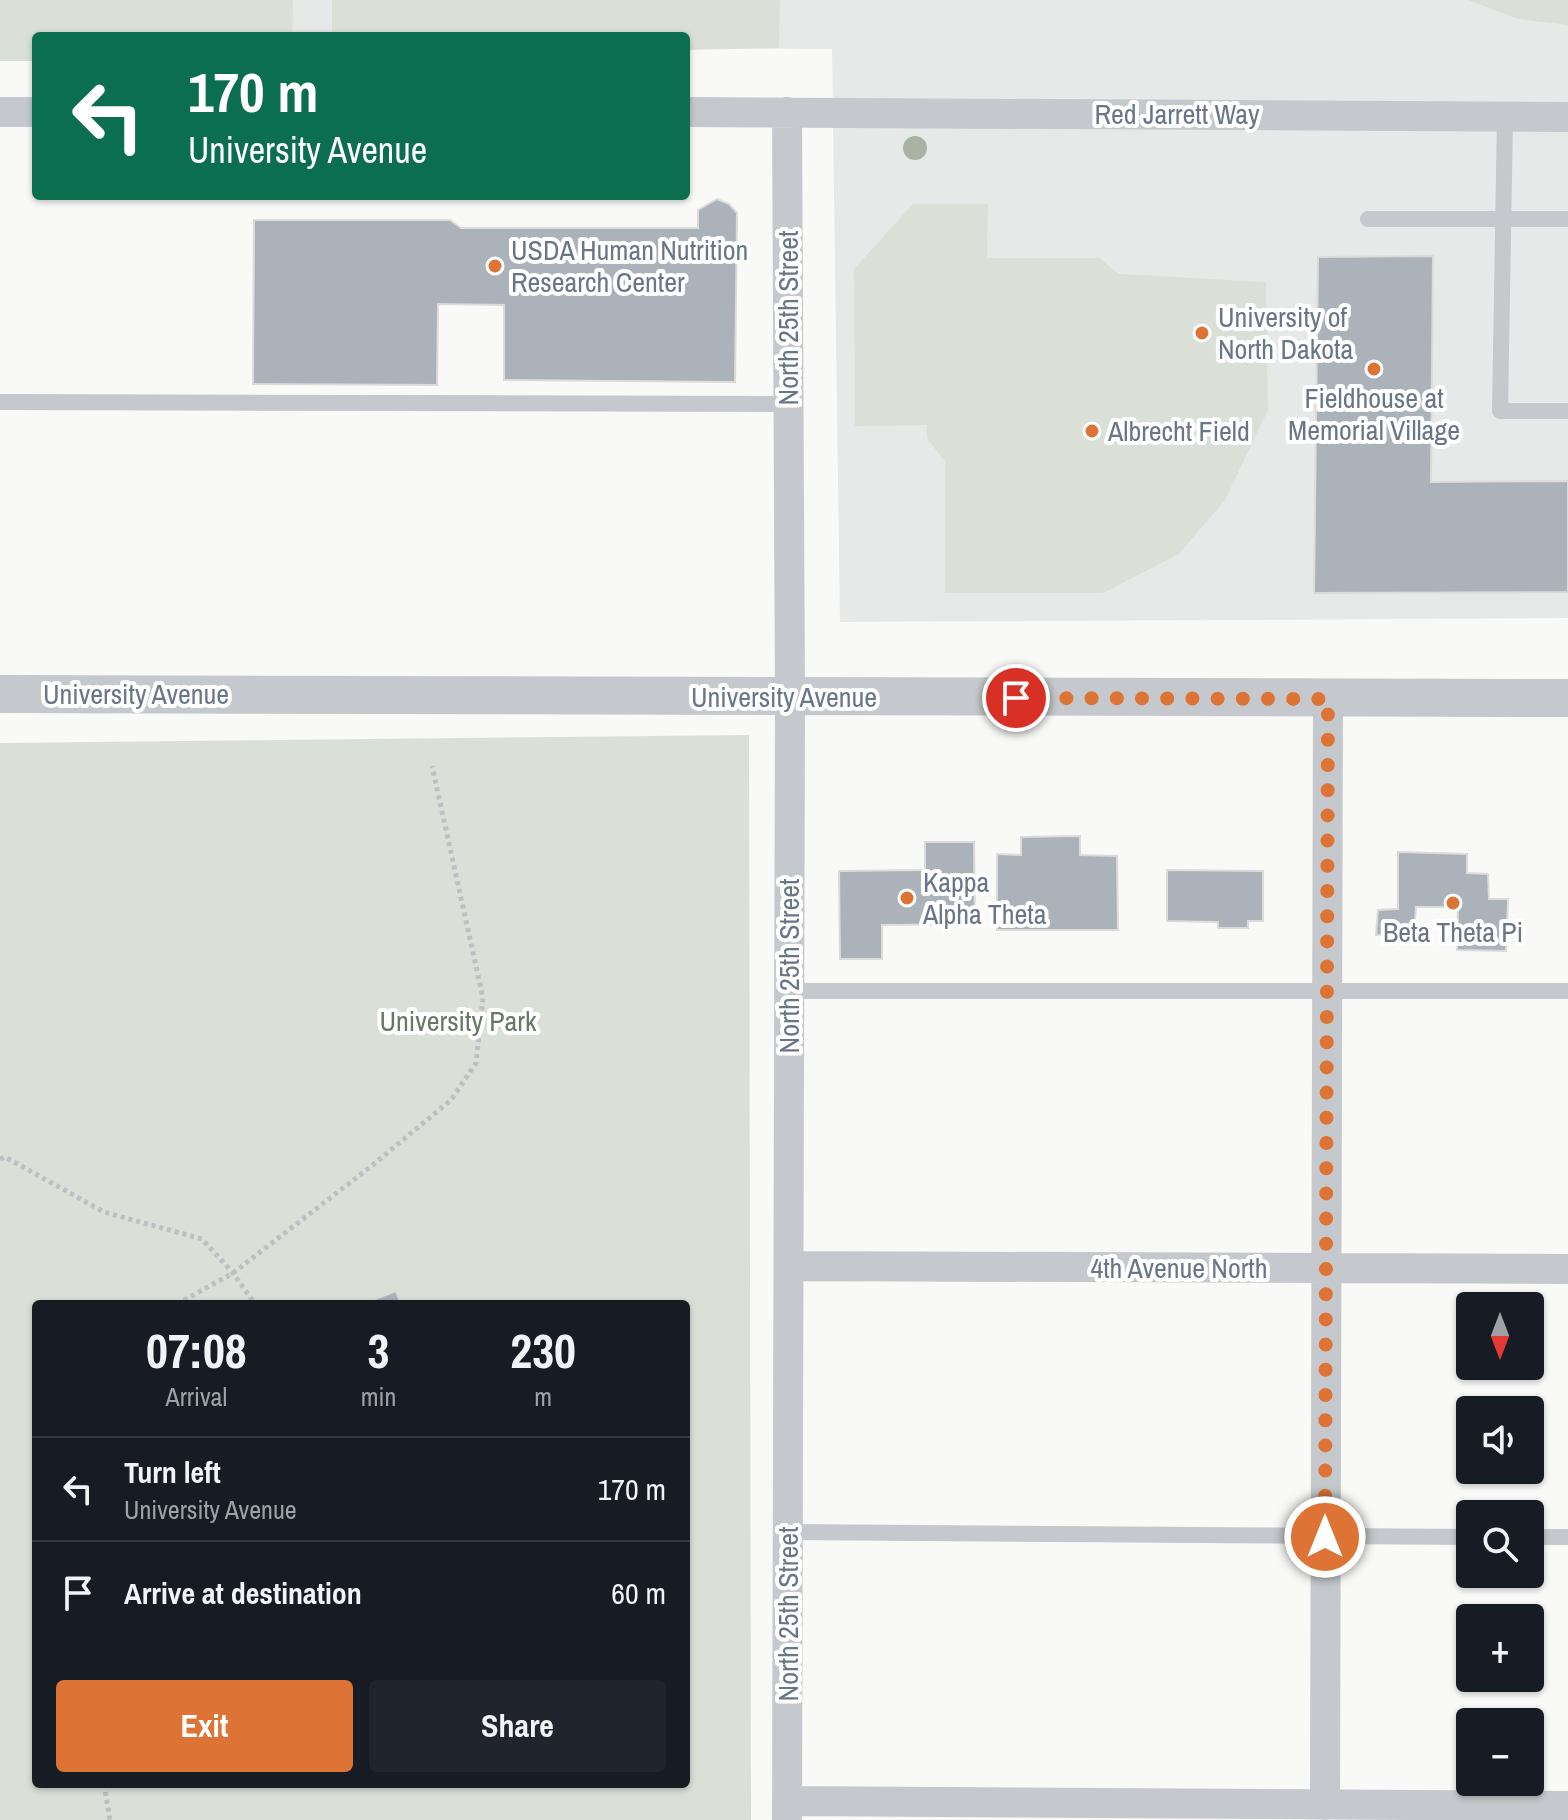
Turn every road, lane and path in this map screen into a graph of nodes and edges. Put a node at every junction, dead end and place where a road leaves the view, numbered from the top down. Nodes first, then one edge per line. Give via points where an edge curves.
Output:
1 (0, 112) edge
2 (32, 112) edge
3 (690, 112) edge
4 (787, 112) junction
5 (1505, 117) junction
6 (1568, 117) edge
7 (1368, 219) dead end
8 (1503, 219) junction
9 (1568, 219) edge
10 (0, 402) edge
11 (788, 404) junction
12 (1568, 411) edge
13 (0, 694) edge
14 (790, 697) junction
15 (1568, 698) edge
16 (1328, 699) junction
17 (432, 766) dead end
18 (1327, 990) junction
19 (789, 991) junction
20 (1568, 991) edge
21 (0, 1159) edge
22 (789, 1266) junction
23 (1326, 1268) junction
24 (1568, 1269) edge
25 (233, 1273) junction
26 (184, 1300) edge
27 (252, 1300) edge
28 (788, 1532) junction
29 (1325, 1537) junction
30 (1456, 1537) edge
31 (1544, 1537) edge
32 (1568, 1537) edge
33 (105, 1788) edge
34 (1325, 1805) junction
35 (1568, 1806) edge
36 (787, 1810) edge
37 (110, 1820) edge

1 - 2 street
3 - 4 street, Red Jarrett Way
4 - 5 street, Red Jarrett Way
4 - 11 street, North 25th Street
5 - 6 street, Red Jarrett Way
5 - 8 lane
7 - 8 lane
8 - 9 lane
8 - 12 lane via 1500,411
10 - 11 lane
11 - 14 street, North 25th Street
13 - 14 street, University Avenue
14 - 16 street, University Avenue
14 - 19 street, North 25th Street
15 - 16 street, University Avenue
16 - 18 street
17 - 25 path via 483,998 476,1063 451,1100
18 - 19 lane
18 - 20 lane
18 - 23 street
19 - 22 street, North 25th Street
21 - 25 path via 5,1157 104,1212 202,1239
22 - 23 street, 4th Avenue North
22 - 28 street, North 25th Street
23 - 24 street, 4th Avenue North
23 - 29 street
25 - 26 path
25 - 27 path
28 - 29 lane
28 - 36 street, North 25th Street
29 - 30 lane
29 - 34 street
31 - 32 lane
33 - 37 path
34 - 35 street
34 - 36 street

